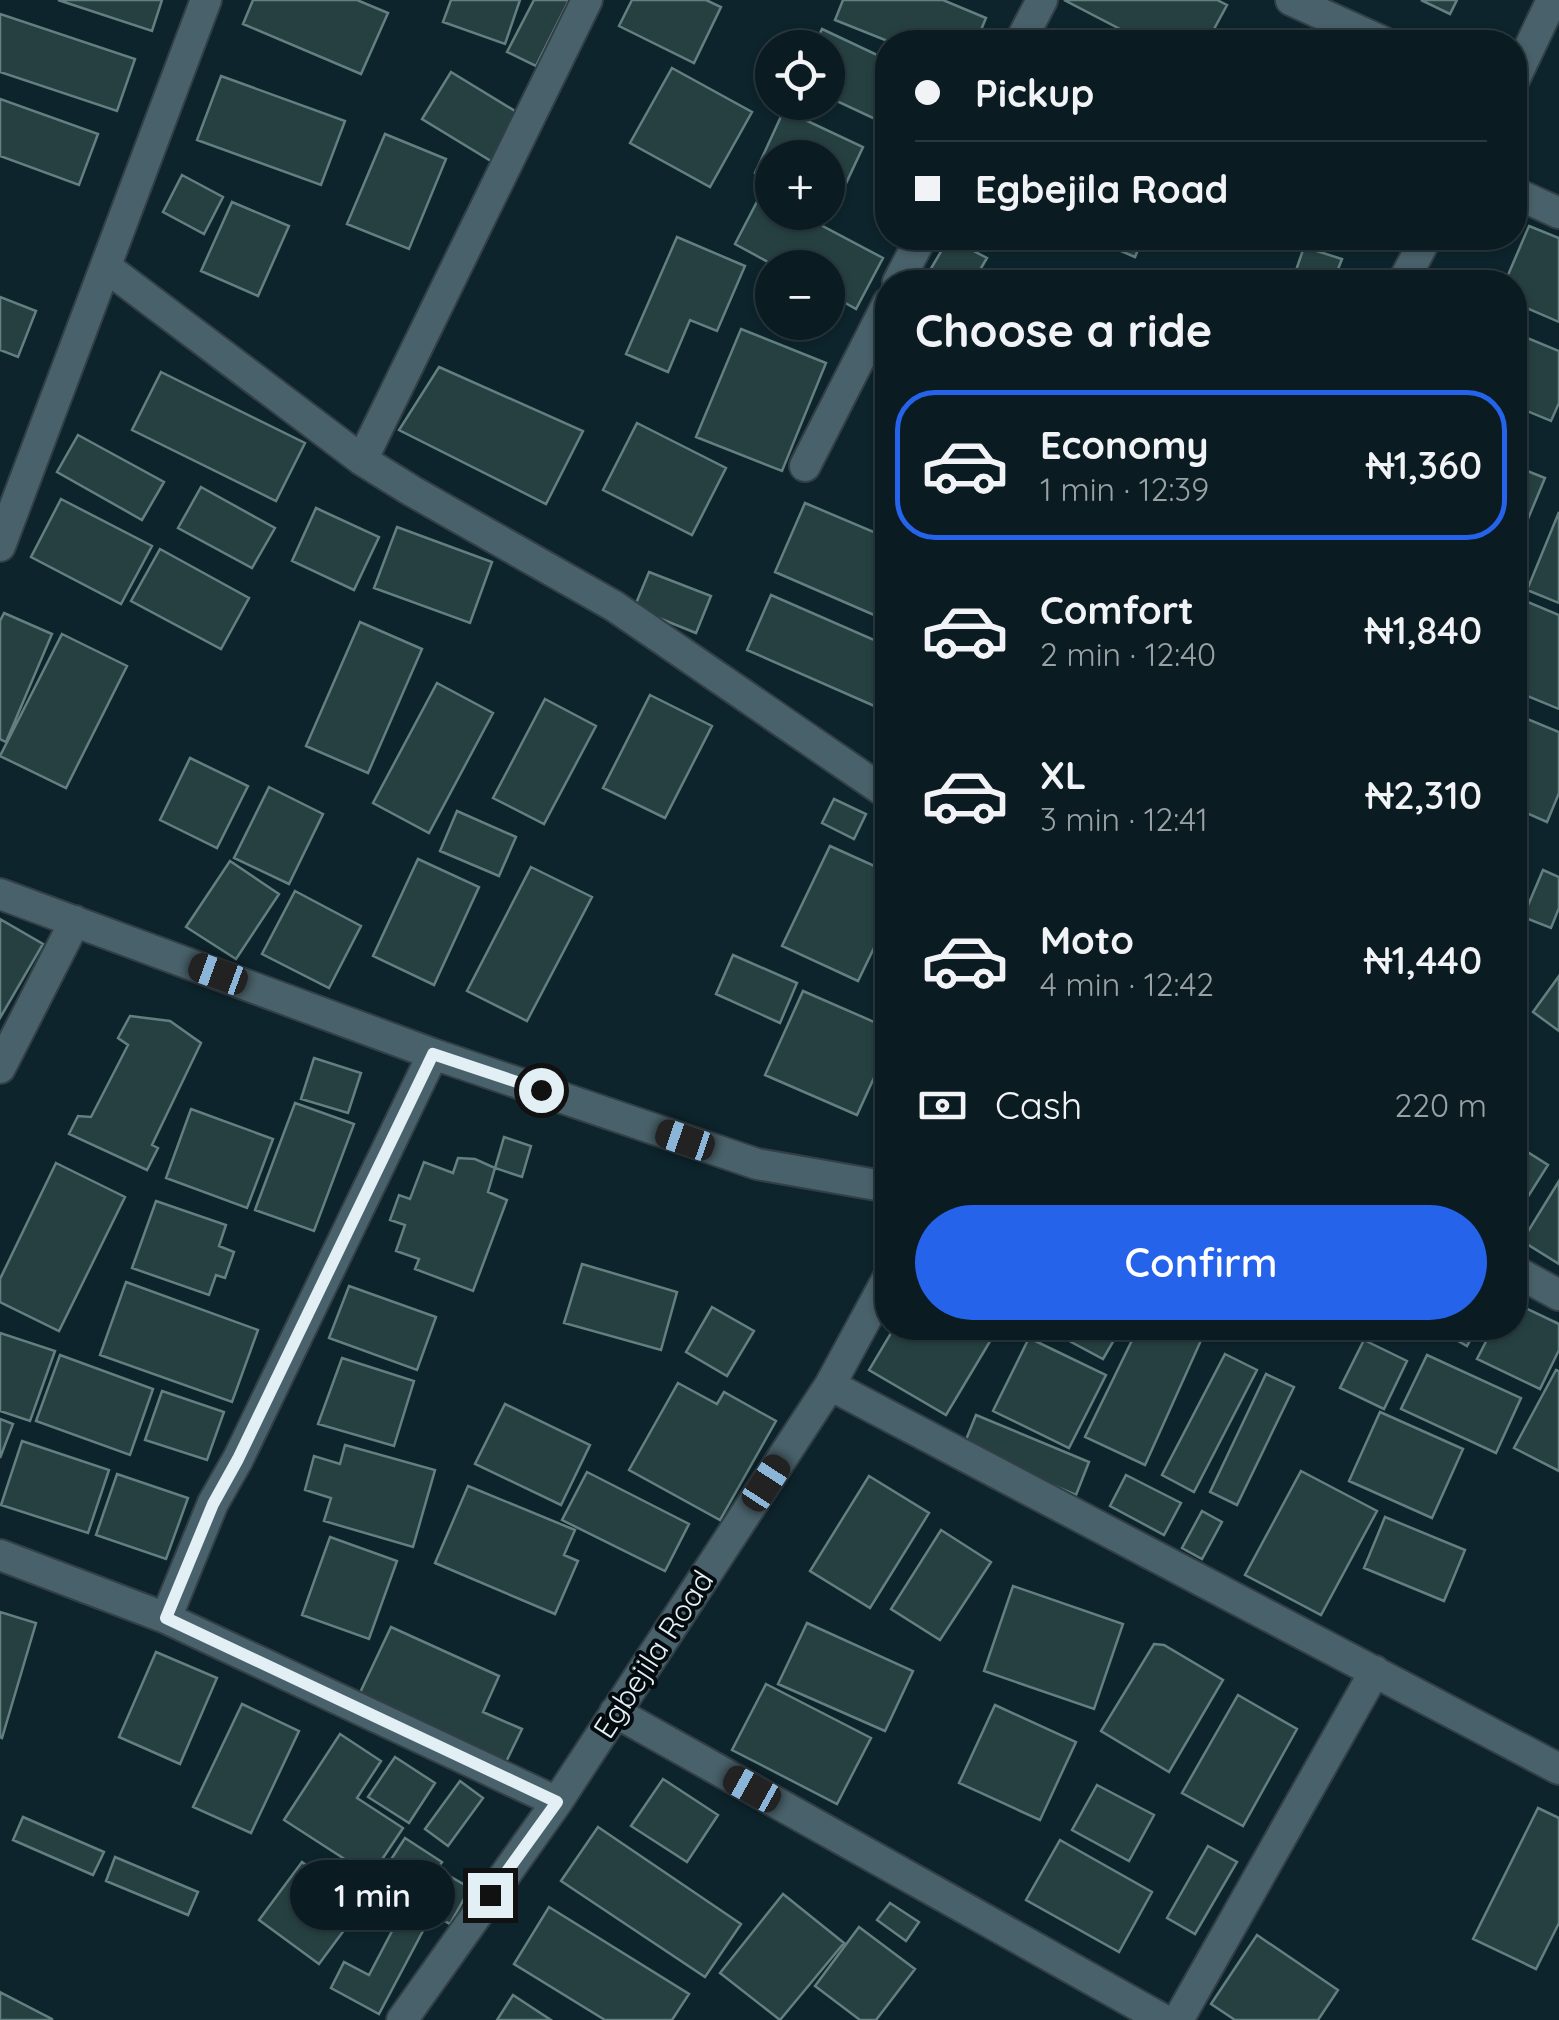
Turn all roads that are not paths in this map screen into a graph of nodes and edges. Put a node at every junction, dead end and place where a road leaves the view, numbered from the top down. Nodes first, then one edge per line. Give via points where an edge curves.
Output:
1 (206, 0) edge
2 (586, 0) edge
3 (1042, 0) edge
4 (1291, 0) edge
5 (1552, 0) edge
6 (1026, 30) edge
7 (1357, 30) edge
8 (1527, 53) edge
9 (1527, 198) edge
10 (1559, 212) edge
11 (106, 267) junction
12 (875, 329) edge
13 (362, 460) junction
14 (805, 466) dead end
15 (0, 546) edge
16 (875, 785) edge
17 (0, 894) edge
18 (74, 921) junction
19 (433, 1054) junction
20 (0, 1068) edge
21 (875, 1185) edge
22 (1527, 1278) edge
23 (1559, 1295) edge
24 (875, 1302) edge
25 (830, 1385) junction
26 (0, 1555) edge
27 (166, 1618) junction
28 (1375, 1670) junction
29 (615, 1712) junction
30 (1559, 1769) edge
31 (557, 1802) junction
32 (402, 2020) edge
33 (1164, 2020) edge
34 (1178, 2020) edge

1 - 11 street
2 - 13 street
3 - 6 street
4 - 7 street
5 - 8 street
9 - 10 street
11 - 13 street
11 - 15 street
12 - 14 street
13 - 16 street via 614,606
17 - 18 street
18 - 19 street
18 - 20 street
19 - 21 street via 757,1164
19 - 27 street via 213,1504
22 - 23 street
24 - 25 street, Egbejila Road
25 - 28 street
25 - 29 street, Egbejila Road
26 - 27 street
27 - 31 street
28 - 30 street
28 - 34 street
29 - 31 street, Egbejila Road
29 - 33 street
31 - 32 street, Egbejila Road

